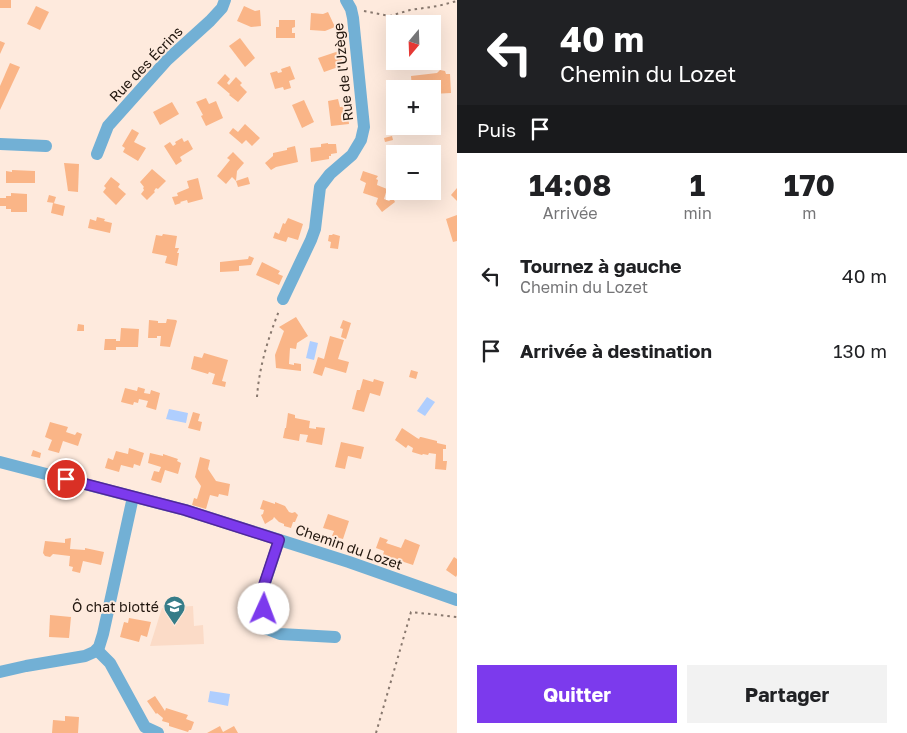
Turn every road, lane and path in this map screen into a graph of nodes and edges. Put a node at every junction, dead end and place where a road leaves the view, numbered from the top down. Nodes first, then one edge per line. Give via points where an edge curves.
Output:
1 (225, 0) edge
2 (457, 1) edge
3 (348, 4) edge
4 (0, 144) edge
5 (46, 146) dead end
6 (97, 154) dead end
7 (284, 299) joint
8 (257, 397) dead end
9 (0, 462) edge
10 (133, 497) junction
11 (279, 540) junction
12 (457, 600) edge
13 (457, 617) edge
14 (335, 637) dead end
15 (97, 650) junction
16 (0, 672) edge
17 (158, 733) edge
18 (376, 733) edge

1 - 6 street, Rue des Écrins via 222,8 167,60 108,126
2 - 3 path via 390,16
3 - 7 street, Rue de l'Uzège via 353,18 364,127 362,140 352,155 320,187 315,229
4 - 5 street
7 - 8 path via 258,378
9 - 10 street, Chemin du Lozet
10 - 11 street, Chemin du Lozet
10 - 15 street
11 - 12 street, Chemin du Lozet
11 - 14 street via 263,588 267,629 280,634
13 - 18 path via 411,612
15 - 16 street via 85,656
15 - 17 street via 110,663 145,727

